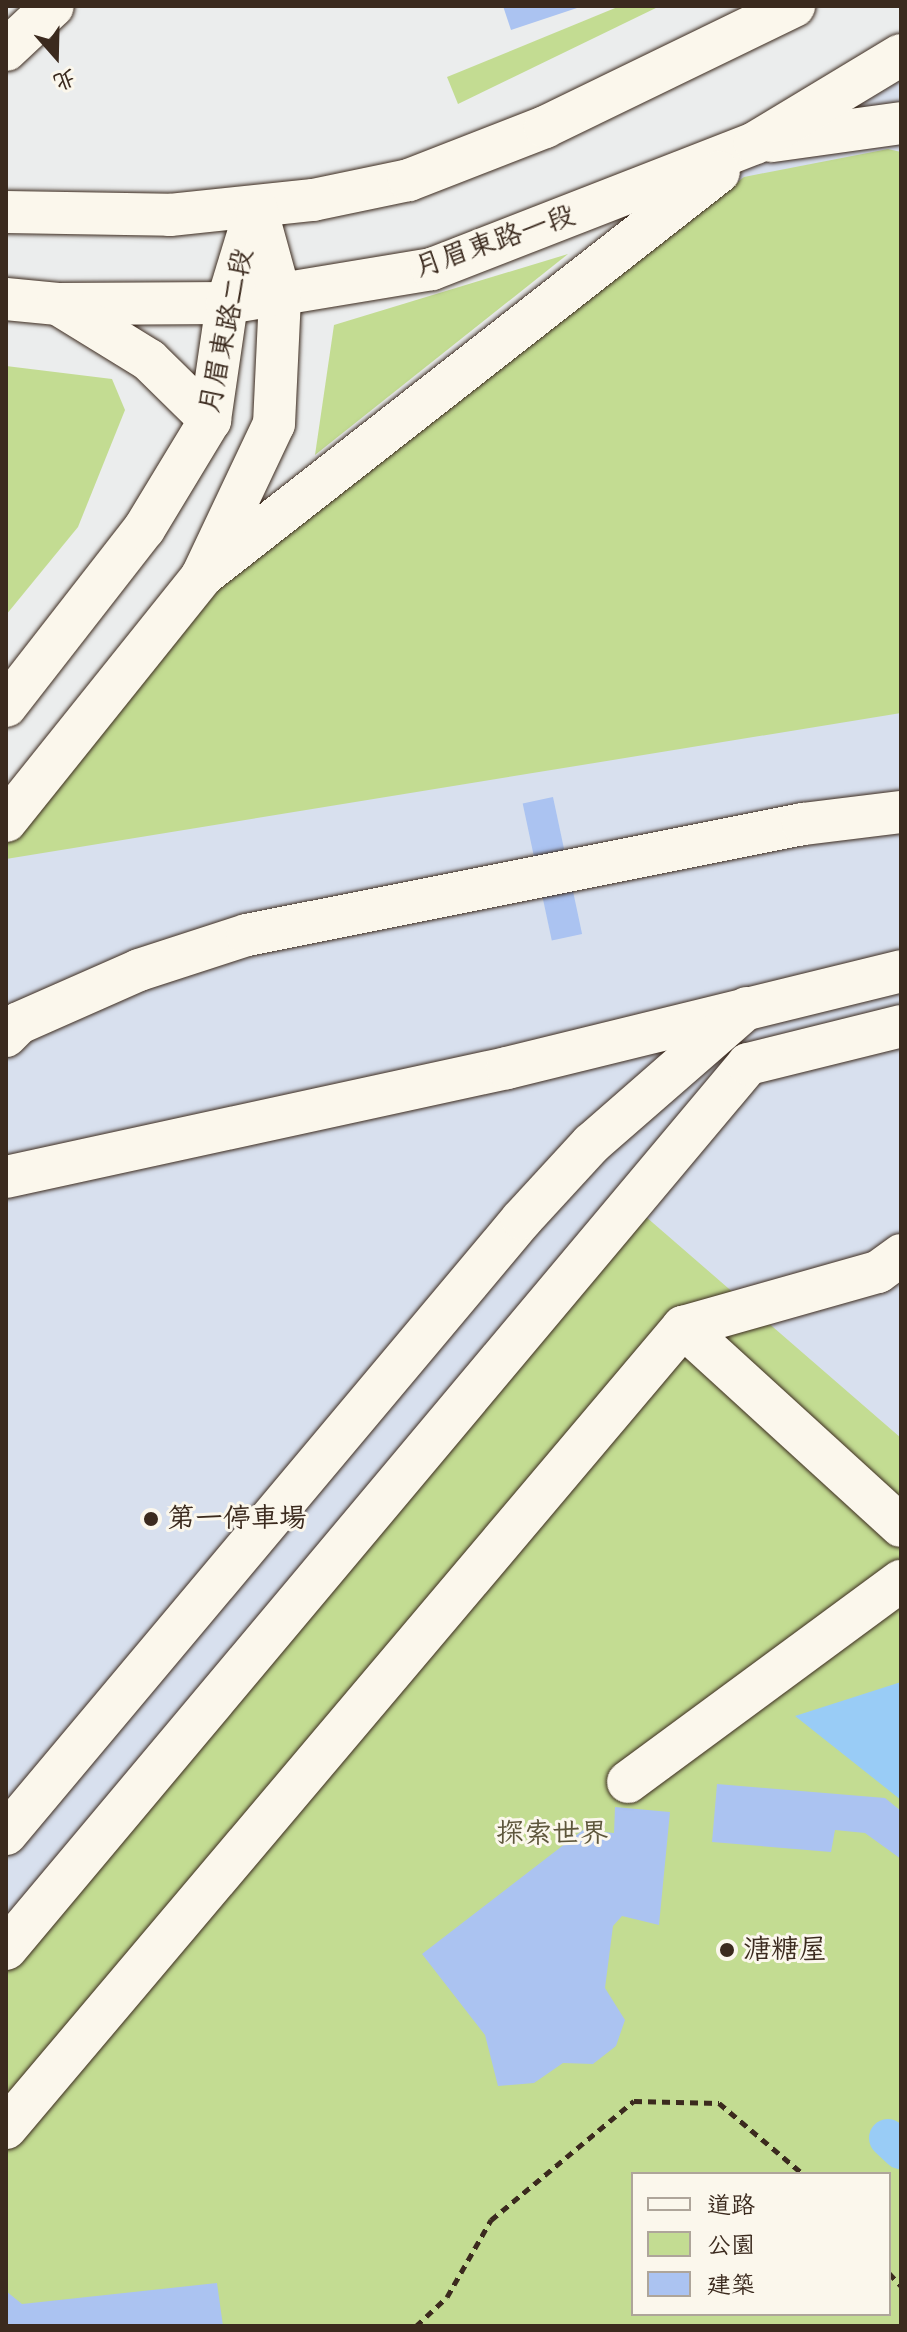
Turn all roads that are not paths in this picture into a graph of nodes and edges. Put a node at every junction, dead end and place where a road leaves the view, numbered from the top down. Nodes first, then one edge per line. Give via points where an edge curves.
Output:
1 (53, 6) edge
2 (794, 6) edge
3 (6, 50) edge
4 (901, 55) edge
5 (901, 123) edge
6 (755, 143) junction
7 (256, 208) junction
8 (6, 212) edge
9 (280, 295) junction
10 (6, 299) edge
11 (227, 303) junction
12 (58, 304) junction
13 (210, 420) junction
14 (202, 576) junction
15 (6, 706) edge
16 (901, 812) edge
17 (6, 821) edge
18 (901, 971) edge
19 (747, 1008) junction
20 (901, 1026) edge
21 (6, 1036) edge
22 (6, 1177) edge
23 (901, 1255) edge
24 (683, 1327) junction
25 (901, 1526) edge
26 (901, 1581) edge
27 (628, 1782) dead end
28 (6, 1834) edge
29 (6, 1949) edge
30 (6, 2128) edge

1 - 3 street
2 - 7 street via 545,127 409,180
4 - 6 street, 月眉東路一段
5 - 6 street
6 - 9 street, 月眉東路一段 via 432,269
6 - 14 street
7 - 8 street via 170,215
7 - 9 street, 月眉東路二段
7 - 11 street, 月眉東路二段
9 - 11 street, 月眉東路一段
9 - 14 street, 月眉東路二段 via 274,424
10 - 12 street, 月眉東路一段
11 - 12 street, 月眉東路一段
11 - 13 street, 月眉東路二段
12 - 13 street via 149,360
13 - 15 street, 月眉東路二段 via 144,529
14 - 17 street, 月眉東路二段
16 - 21 street via 803,824 247,935 139,970 19,1023
18 - 19 street
19 - 22 street via 507,1068
19 - 28 street via 591,1144 522,1219
20 - 29 street via 748,1064
23 - 24 street via 878,1272
24 - 25 street
24 - 30 street
26 - 27 street

